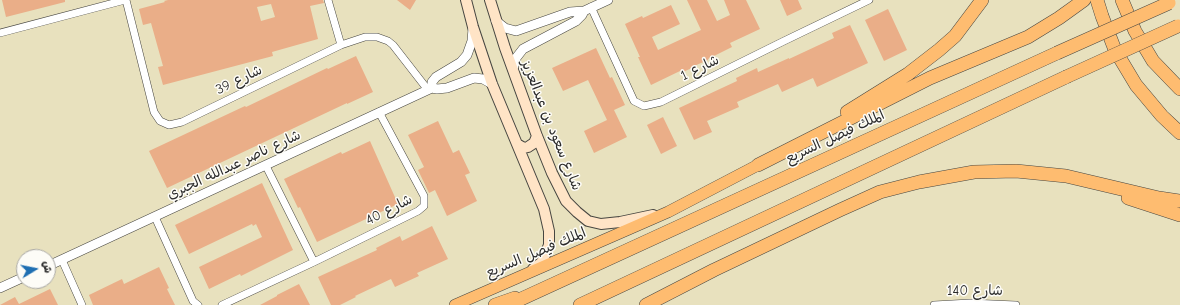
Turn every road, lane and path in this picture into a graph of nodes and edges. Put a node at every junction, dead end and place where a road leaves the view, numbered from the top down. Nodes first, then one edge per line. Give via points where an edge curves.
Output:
1 (125, 0) edge
2 (328, 0) edge
3 (466, 0) edge
4 (490, 0) edge
5 (608, 0) edge
6 (870, 0) edge
7 (982, 0) edge
8 (1084, 0) edge
9 (1097, 0) edge
10 (1122, 0) edge
11 (1173, 2) edge
12 (588, 9) junction
13 (496, 21) junction
14 (1179, 26) edge
15 (473, 27) junction
16 (0, 33) edge
17 (341, 45) junction
18 (513, 69) junction
19 (492, 84) junction
20 (430, 89) junction
21 (1180, 89) edge
22 (379, 112) junction
23 (1180, 133) edge
24 (537, 136) junction
25 (517, 144) junction
26 (758, 165) junction
27 (266, 166) junction
28 (1066, 176) junction
29 (1180, 201) edge
30 (668, 212) junction
31 (1180, 215) edge
32 (155, 217) junction
33 (62, 260) junction
34 (314, 262) junction
35 (56, 263) edge
36 (529, 273) junction
37 (16, 281) edge
38 (0, 288) edge
39 (540, 290) junction
40 (82, 305) edge
41 (198, 305) edge
42 (222, 305) edge
43 (456, 305) edge
44 (495, 305) edge
45 (508, 305) edge
46 (580, 305) edge
47 (646, 305) edge
48 (934, 305) edge
49 (1016, 305) edge

1 - 16 street
1 - 17 street, شارع 39 via 154,112 160,121 169,125 182,122
2 - 17 street
3 - 15 main road
4 - 13 main road, شارع سعود بن عبدالعزيز
5 - 12 street
6 - 12 street, شارع 1 via 661,102 644,106 634,101
7 - 26 highway via 955,36 908,74
8 - 26 highway via 1028,38 930,78
9 - 23 highway via 1115,50 1136,85
10 - 21 highway via 1134,31 1153,61
11 - 39 highway, الملك فيصل السريع, bridge
12 - 13 street via 570,12 516,31 505,28
12 - 18 street via 576,21 523,49 516,58
13 - 18 main road, شارع سعود بن عبدالعزيز
14 - 46 highway, bridge
15 - 19 main road
15 - 20 street via 467,56 436,77
17 - 20 street, شارع 39 via 371,36 388,41
18 - 24 main road, شارع سعود بن عبدالعزيز
19 - 20 street, شارع ناصر عبدالله الجبري via 474,78 447,88
19 - 25 main road
20 - 22 street, شارع ناصر عبدالله الجبري
22 - 27 street, شارع ناصر عبدالله الجبري
22 - 34 street, شارع 40 via 424,196 424,206
24 - 25 main road via 531,146 524,148
24 - 30 main road, شارع سعود بن عبدالعزيز via 566,201 588,220 601,224
25 - 36 main road via 544,209 549,231 549,245 542,262
26 - 30 main road, الملك فيصل السريع
27 - 32 street, شارع ناصر عبدالله الجبري
27 - 34 street
28 - 29 highway
28 - 31 highway
28 - 47 highway via 1016,171 974,172 880,192 791,232
30 - 36 main road, الملك فيصل السريع
32 - 33 street, شارع ناصر عبدالله الجبري
32 - 41 street via 193,301
33 - 35 street, شارع ناصر عبدالله الجبري
33 - 40 street
34 - 42 street, شارع 40
36 - 43 main road, الملك فيصل السريع
37 - 38 street
39 - 44 highway
39 - 45 highway, الملك فيصل السريع
48 - 49 street, شارع 140

